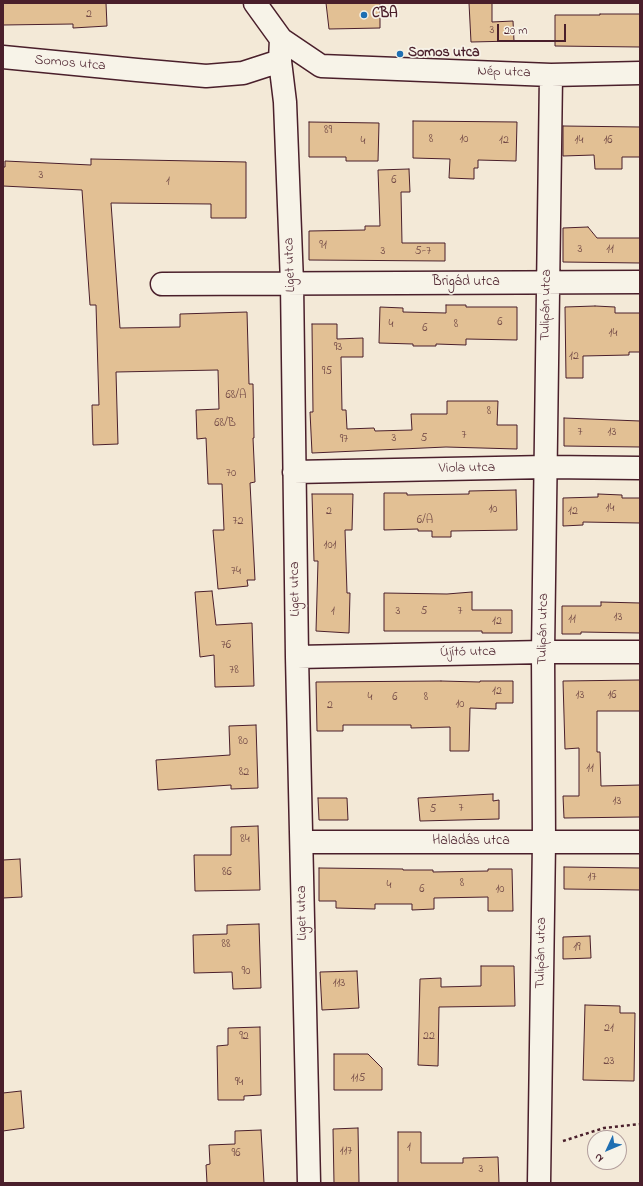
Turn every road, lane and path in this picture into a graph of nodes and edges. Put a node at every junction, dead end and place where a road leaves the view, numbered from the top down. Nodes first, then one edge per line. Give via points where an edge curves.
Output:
1 (255, 3) edge
2 (281, 39) junction
3 (3, 57) edge
4 (280, 61) junction
5 (640, 73) edge
6 (551, 74) junction
7 (547, 282) junction
8 (640, 282) edge
9 (292, 283) junction
10 (162, 284) dead end
11 (546, 467) junction
12 (640, 468) edge
13 (294, 472) junction
14 (543, 652) junction
15 (640, 652) edge
16 (297, 657) junction
17 (302, 842) junction
18 (544, 842) junction
19 (640, 842) edge
20 (640, 1124) edge
21 (539, 1148) junction
22 (309, 1183) edge
23 (539, 1183) edge

1 - 2 street
2 - 4 street, Liget utca
2 - 6 street, Nép utca via 321,66
3 - 4 street, Somos utca via 206,76 243,73
4 - 9 street, Liget utca via 285,102
5 - 6 street, Nép utca
6 - 7 street, Tulipán utca
7 - 8 street, Brigád utca
7 - 9 street, Brigád utca
7 - 11 street, Tulipán utca
9 - 10 street, Brigád utca
9 - 13 street, Liget utca
11 - 12 street, Viola utca
11 - 13 street, Viola utca
11 - 14 street, Tulipán utca
13 - 16 street, Liget utca
14 - 15 street, Újító utca
14 - 16 street, Újító utca
14 - 18 street, Tulipán utca
16 - 17 street, Liget utca
17 - 18 street, Haladás utca
17 - 22 street, Liget utca
18 - 19 street, Haladás utca
18 - 21 street, Tulipán utca
20 - 21 path via 604,1128
21 - 23 street, Tulipán utca

